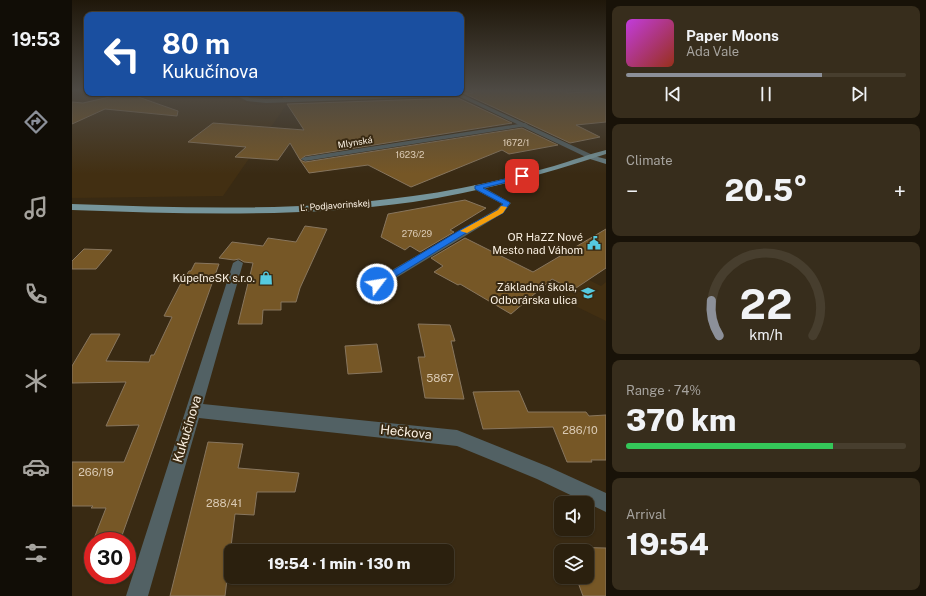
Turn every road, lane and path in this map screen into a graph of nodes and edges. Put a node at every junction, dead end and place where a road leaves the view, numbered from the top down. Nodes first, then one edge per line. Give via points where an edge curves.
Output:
1 (512, 119) edge
2 (525, 125) junction
3 (606, 152) edge
4 (593, 156) junction
5 (305, 159) dead end
6 (606, 162) edge
7 (477, 187) junction
8 (72, 207) edge
9 (238, 263) dead end
10 (377, 284) dead end
11 (193, 410) junction
12 (606, 503) edge
13 (137, 596) edge

1 - 2 street
2 - 4 street
2 - 5 street, Mlynská
3 - 4 main road, Ľ. Podjavorinskej
4 - 6 main road
4 - 7 main road, Ľ. Podjavorinskej via 566,166
7 - 8 main road, Ľ. Podjavorinskej via 412,199 325,207 249,210
7 - 10 street via 507,203 500,211
9 - 11 street, Kukučínova
11 - 12 street, Hečkova via 457,438 543,473
11 - 13 street, Kukučínova

